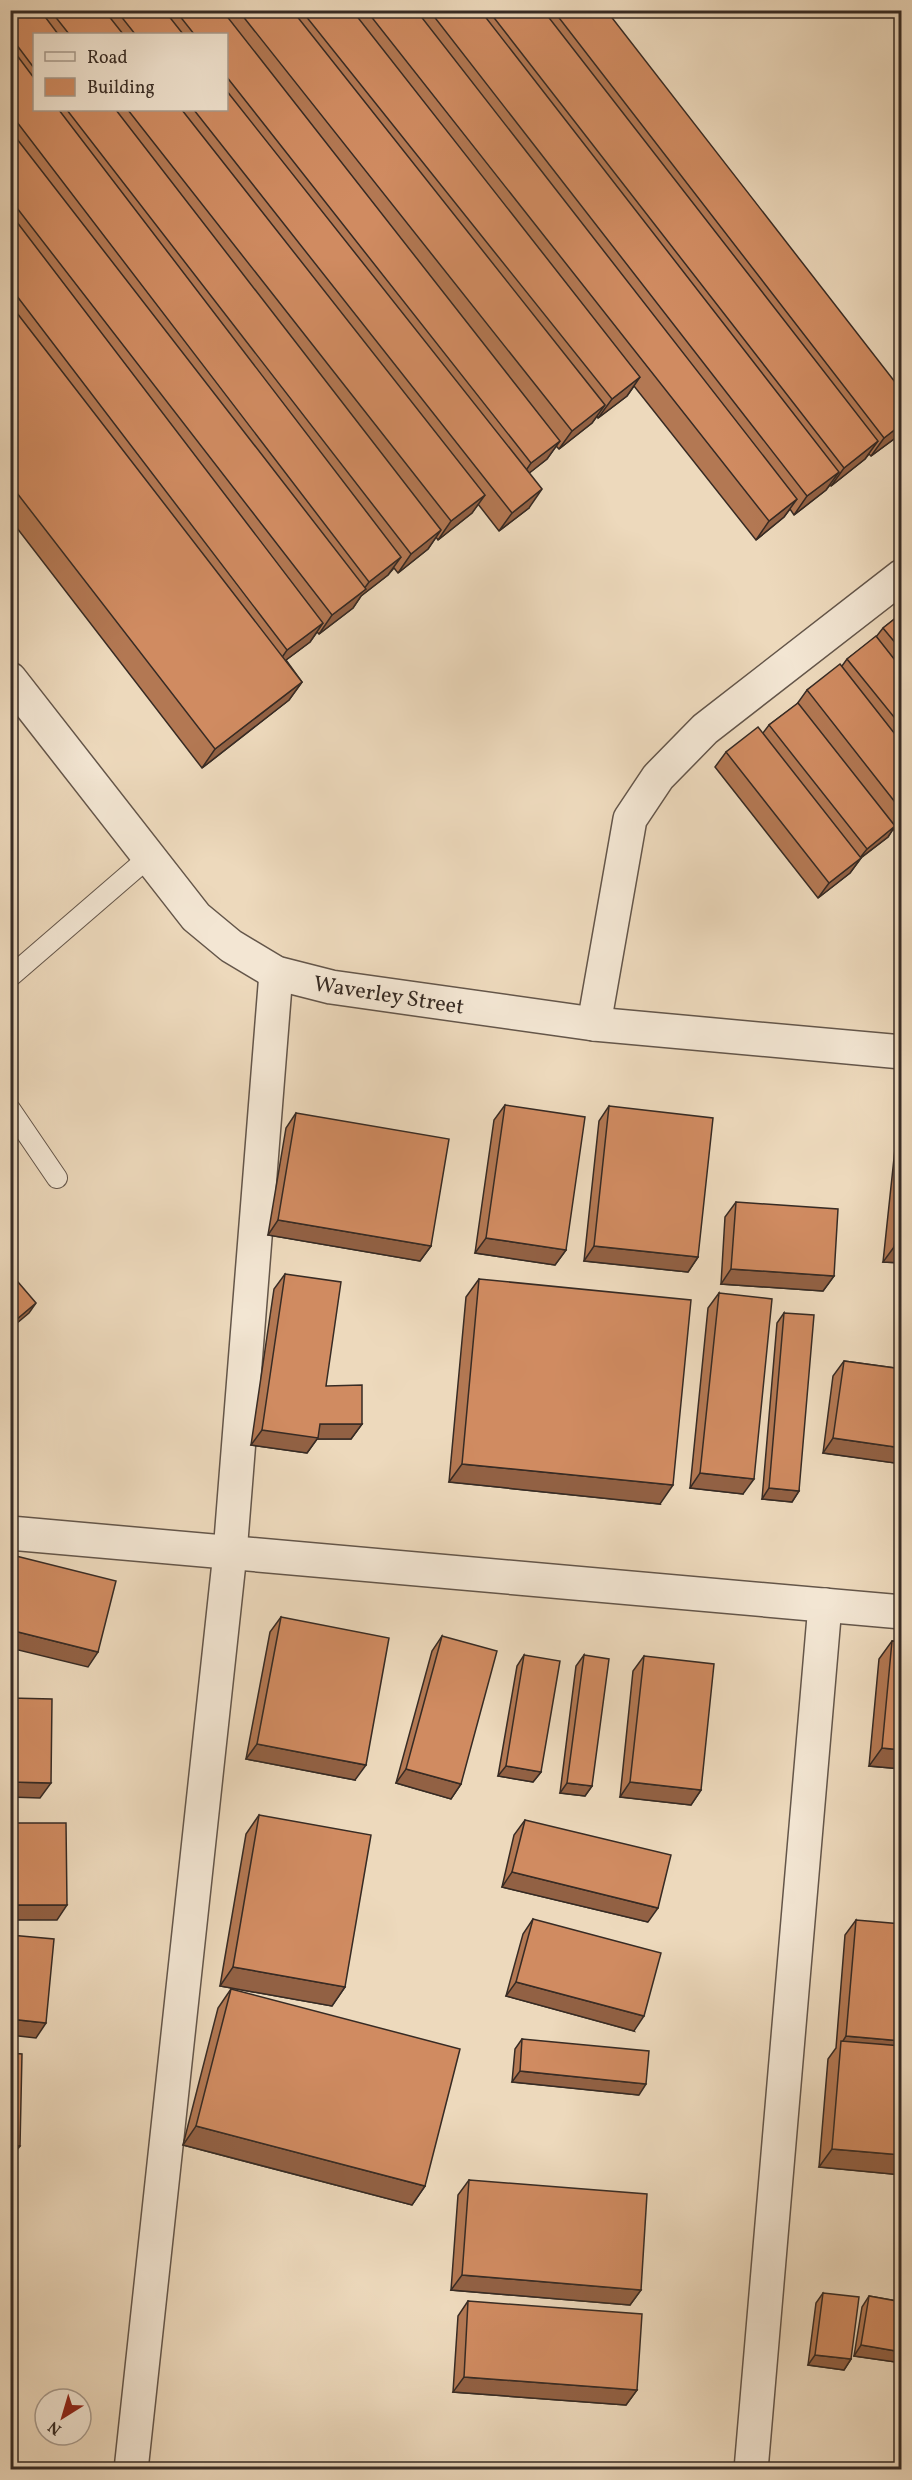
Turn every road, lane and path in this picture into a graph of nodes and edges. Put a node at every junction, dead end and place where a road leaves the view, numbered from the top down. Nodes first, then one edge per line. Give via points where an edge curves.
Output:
1 (902, 576) edge
2 (10, 679) edge
3 (149, 857) junction
4 (276, 974) junction
5 (10, 977) edge
6 (594, 1024) junction
7 (902, 1052) edge
8 (10, 1109) edge
9 (57, 1178) dead end
10 (10, 1533) edge
11 (230, 1553) junction
12 (825, 1605) junction
13 (902, 1612) edge
14 (131, 2469) edge
15 (751, 2469) edge

1 - 6 street via 705,729 658,777 630,819
2 - 3 street, Waverley Street
3 - 4 street, Waverley Street via 196,917 231,946
3 - 5 lane
4 - 6 street, Waverley Street via 331,987
4 - 11 street
6 - 7 street, Waverley Street
8 - 9 lane
10 - 11 street
11 - 12 street
11 - 14 street
12 - 13 street
12 - 15 street

